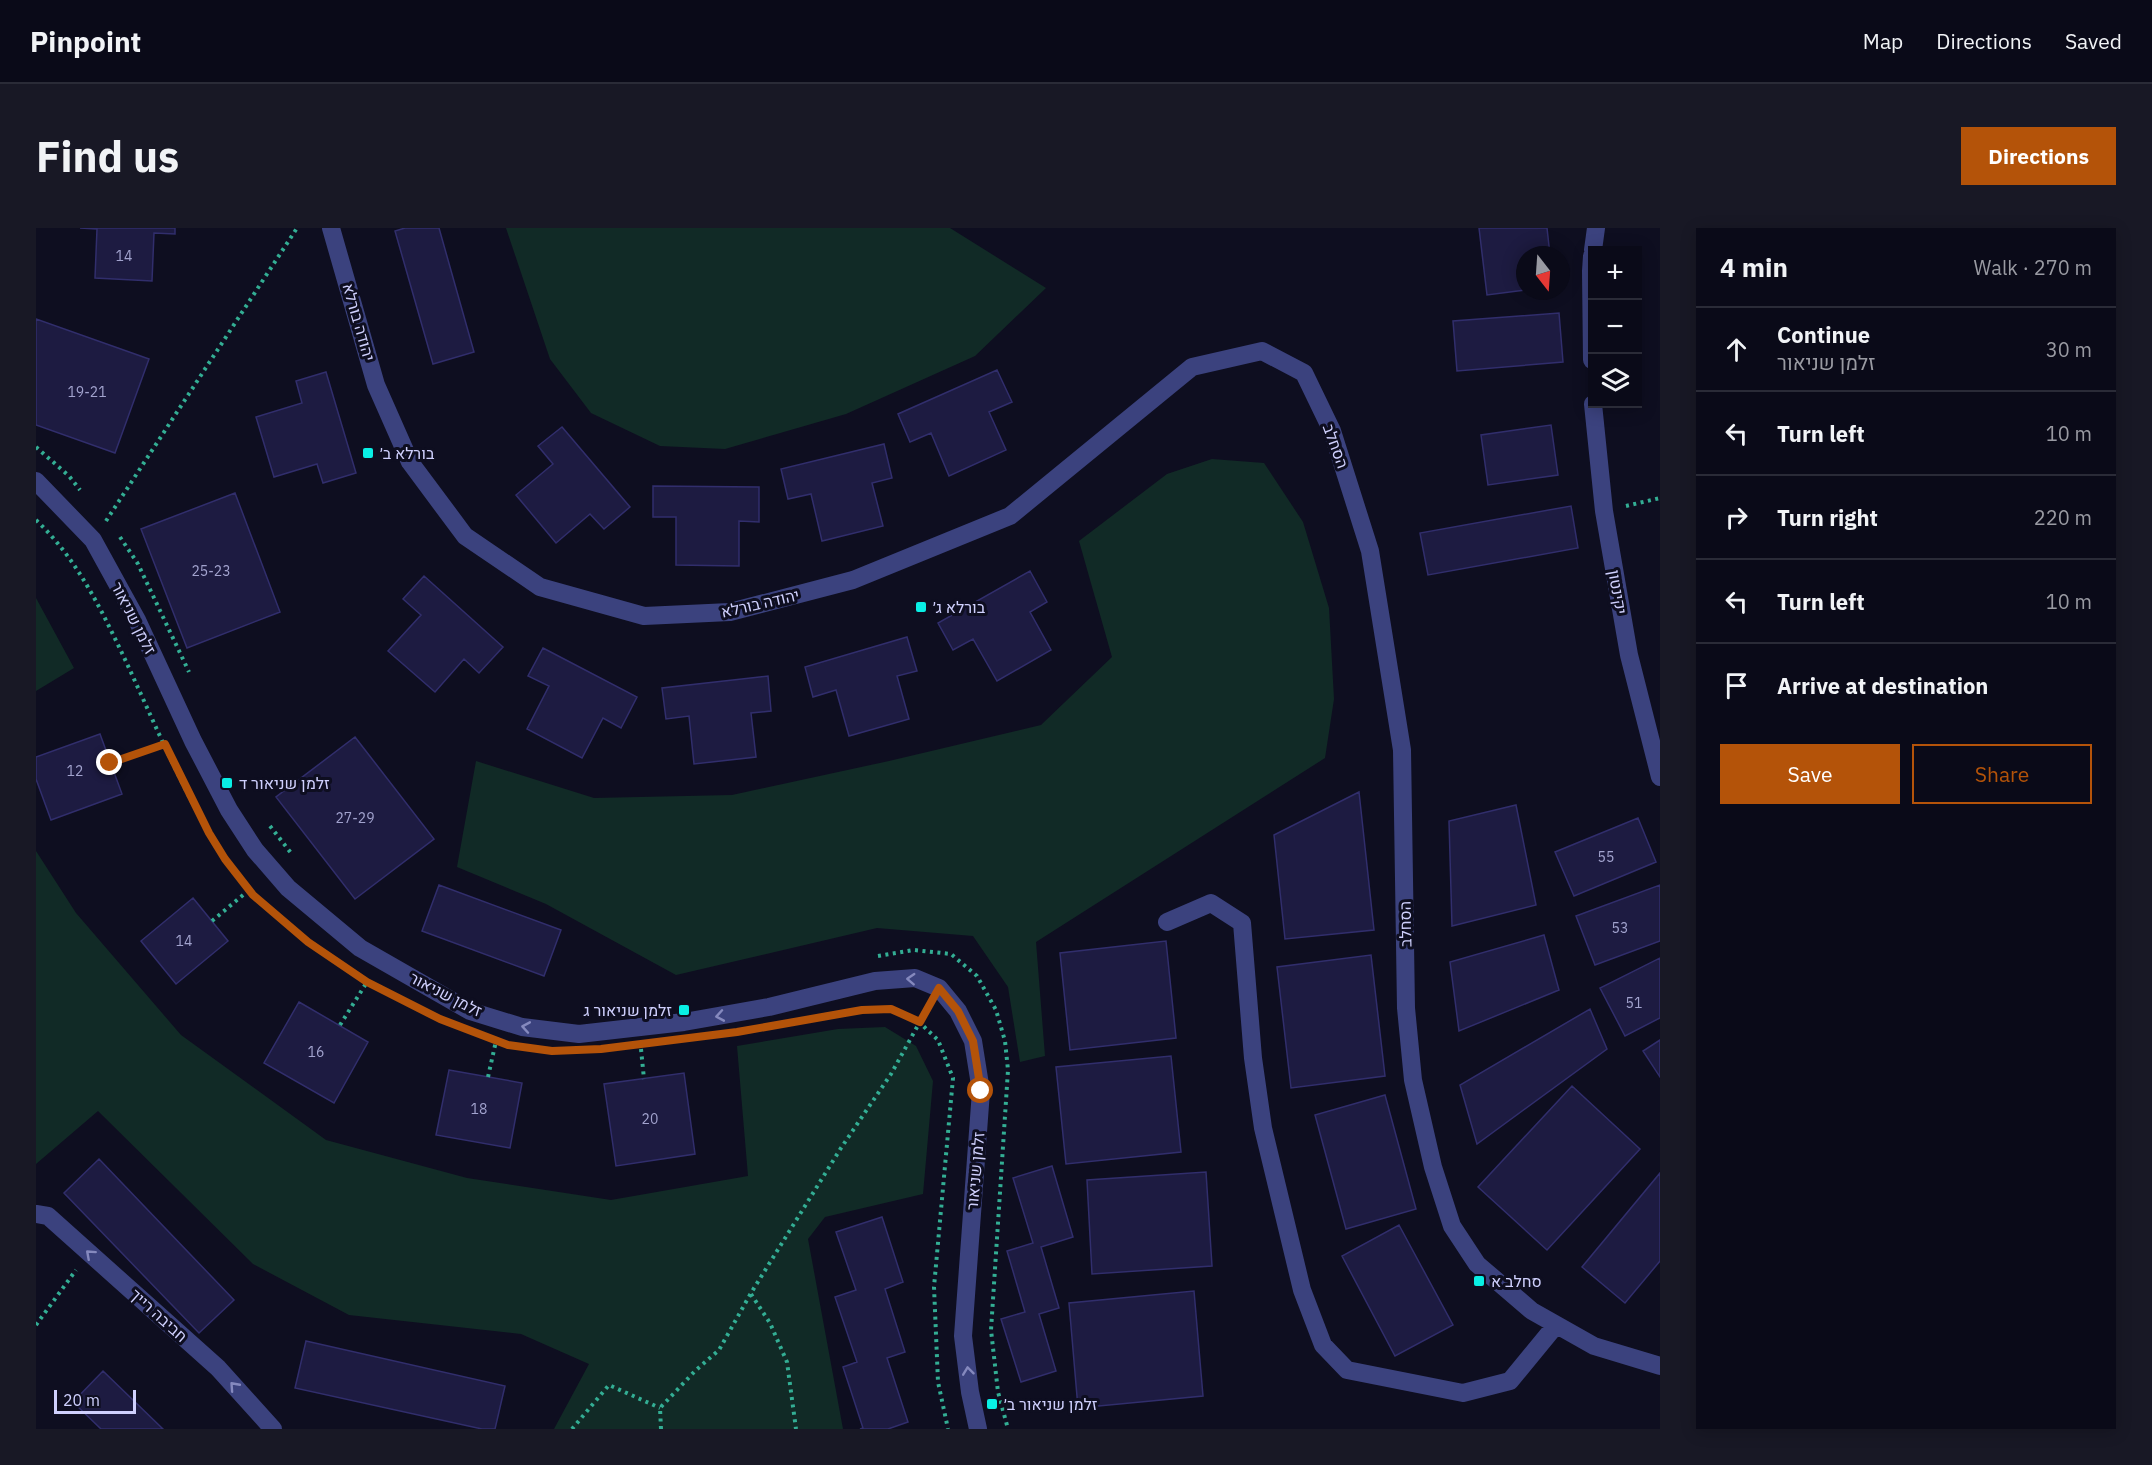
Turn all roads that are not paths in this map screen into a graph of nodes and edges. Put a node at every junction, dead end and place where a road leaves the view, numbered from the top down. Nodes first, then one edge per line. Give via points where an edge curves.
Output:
1 (331, 228) edge
2 (1596, 228) edge
3 (1594, 246) edge
4 (1592, 300) edge
5 (1593, 354) edge
6 (1305, 373) joint
7 (1593, 408) edge
8 (36, 481) edge
9 (1660, 777) edge
10 (1167, 922) dead end
11 (36, 1214) edge
12 (1556, 1325) junction
13 (1660, 1366) edge
14 (273, 1429) edge
15 (978, 1429) edge

1 - 6 street, יהודה בורלא via 376,385 410,462 465,536 540,587 644,616 729,612 853,580 1010,516 1192,367 1262,351
2 - 3 street
4 - 5 street
6 - 12 street, הסחלב via 1332,431 1370,551 1402,762 1406,1008 1413,1080 1433,1167 1452,1226 1477,1264 1532,1311
7 - 9 street, יקינטון via 1604,511 1629,655
15 -> 8 street, זלמן שניאור via 963,1336 981,1091 973,1041 958,1011 939,988 915,978 875,981 684,1022 579,1034 522,1027 470,1011 360,948 288,888 255,850 229,810 138,620 93,540
10 - 12 street via 1211,903 1242,923 1263,1128 1302,1290 1323,1345 1347,1370 1463,1392 1510,1381
14 -> 11 street, חביבה רייך via 218,1368 48,1216
12 - 13 street, הסחלב via 1594,1347

